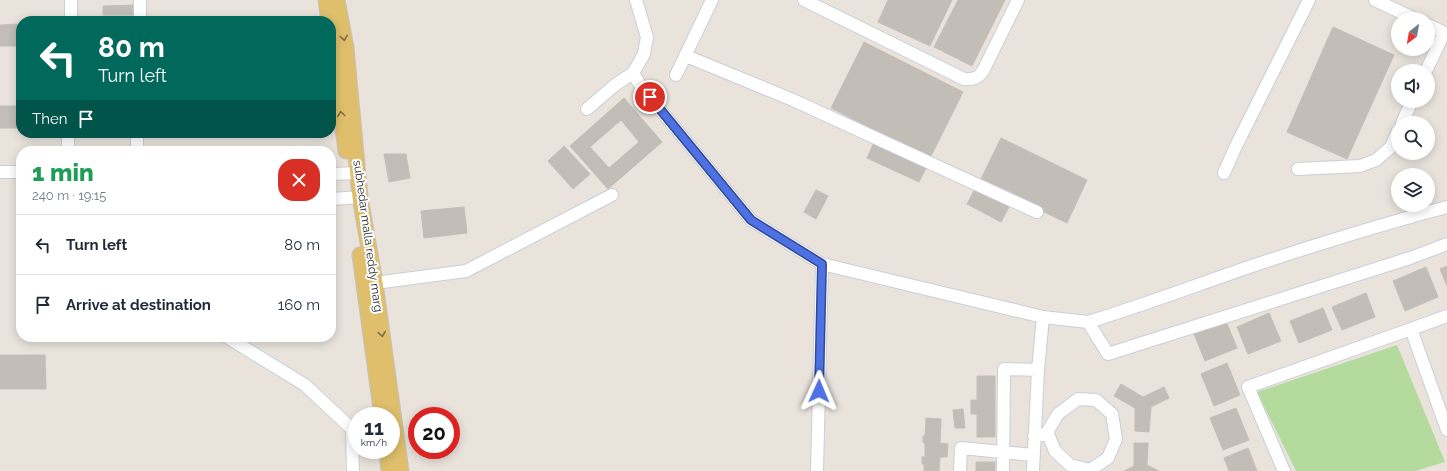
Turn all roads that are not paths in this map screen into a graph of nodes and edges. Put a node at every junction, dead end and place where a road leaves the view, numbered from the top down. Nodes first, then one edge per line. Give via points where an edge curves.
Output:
1 (71, 0) edge
2 (140, 0) edge
3 (326, 0) edge
4 (337, 0) edge
5 (636, 0) edge
6 (712, 0) edge
7 (804, 0) edge
8 (1018, 0) edge
9 (1309, 0) edge
10 (1375, 0) edge
11 (1400, 12) edge
12 (71, 16) edge
13 (140, 16) edge
14 (328, 16) edge
15 (1435, 28) edge
16 (1446, 34) edge
17 (686, 56) junction
18 (1430, 64) edge
19 (336, 68) edge
20 (633, 73) junction
21 (676, 75) dead end
22 (587, 109) dead end
23 (1391, 145) edge
24 (1298, 169) dead end
25 (0, 172) edge
26 (16, 172) edge
27 (354, 173) junction
28 (1224, 173) dead end
29 (336, 174) edge
30 (612, 195) dead end
31 (356, 197) junction
32 (336, 199) edge
33 (1447, 207) edge
34 (1037, 212) dead end
35 (1447, 244) edge
36 (822, 264) junction
37 (375, 283) junction
38 (1447, 316) edge
39 (1043, 317) junction
40 (1088, 322) junction
41 (1411, 329) junction
42 (235, 342) edge
43 (1038, 370) junction
44 (381, 407) edge
45 (348, 425) edge
46 (1447, 430) edge
47 (1040, 435) junction
48 (1003, 452) junction
49 (1033, 455) junction
50 (354, 459) edge
51 (388, 459) edge
52 (353, 471) edge
53 (389, 471) edge
54 (401, 471) edge
55 (817, 471) edge
56 (960, 471) edge
57 (1003, 471) edge
58 (1033, 471) edge
59 (1284, 471) edge

1 - 12 lane
2 - 13 lane
3 - 14 main road
4 -> 27 main road, subhedar malla reddy marg via 346,48
5 - 20 lane via 648,37 644,54
6 - 17 lane
7 - 8 lane via 964,79 971,80 979,77 983,71
9 - 28 lane
10 - 11 lane
15 - 16 lane
16 - 18 lane
17 - 21 lane
17 - 34 lane via 793,100
27 -> 19 main road, subhedar malla reddy marg
20 - 22 lane
20 - 36 lane via 640,85 751,220
23 - 24 lane via 1376,160 1360,166
25 - 26 lane
27 - 29 lane
27 - 31 main road, subhedar malla reddy marg
30 - 37 lane via 466,271
31 - 32 lane
31 - 37 main road, subhedar malla reddy marg
31 - 44 main road, subhedar malla reddy marg
33 - 40 lane via 1394,221
35 - 40 lane via 1108,354
36 - 39 lane
36 - 55 lane
37 -> 54 main road, subhedar malla reddy marg
38 - 41 lane
39 - 40 lane
39 - 43 lane
41 - 46 lane
41 - 59 lane via 1248,387
42 - 45 lane via 305,385
43 - 47 lane
43 - 48 lane via 1004,369
47 - 47 lane via 1048,434 1055,451 1070,465 1090,470 1108,458 1116,439 1112,414 1096,400 1084,399 1078,399 1058,414
47 - 49 lane
48 - 49 lane
48 - 56 lane via 961,448
48 - 57 lane
49 - 58 lane
50 - 52 lane
51 - 53 main road

